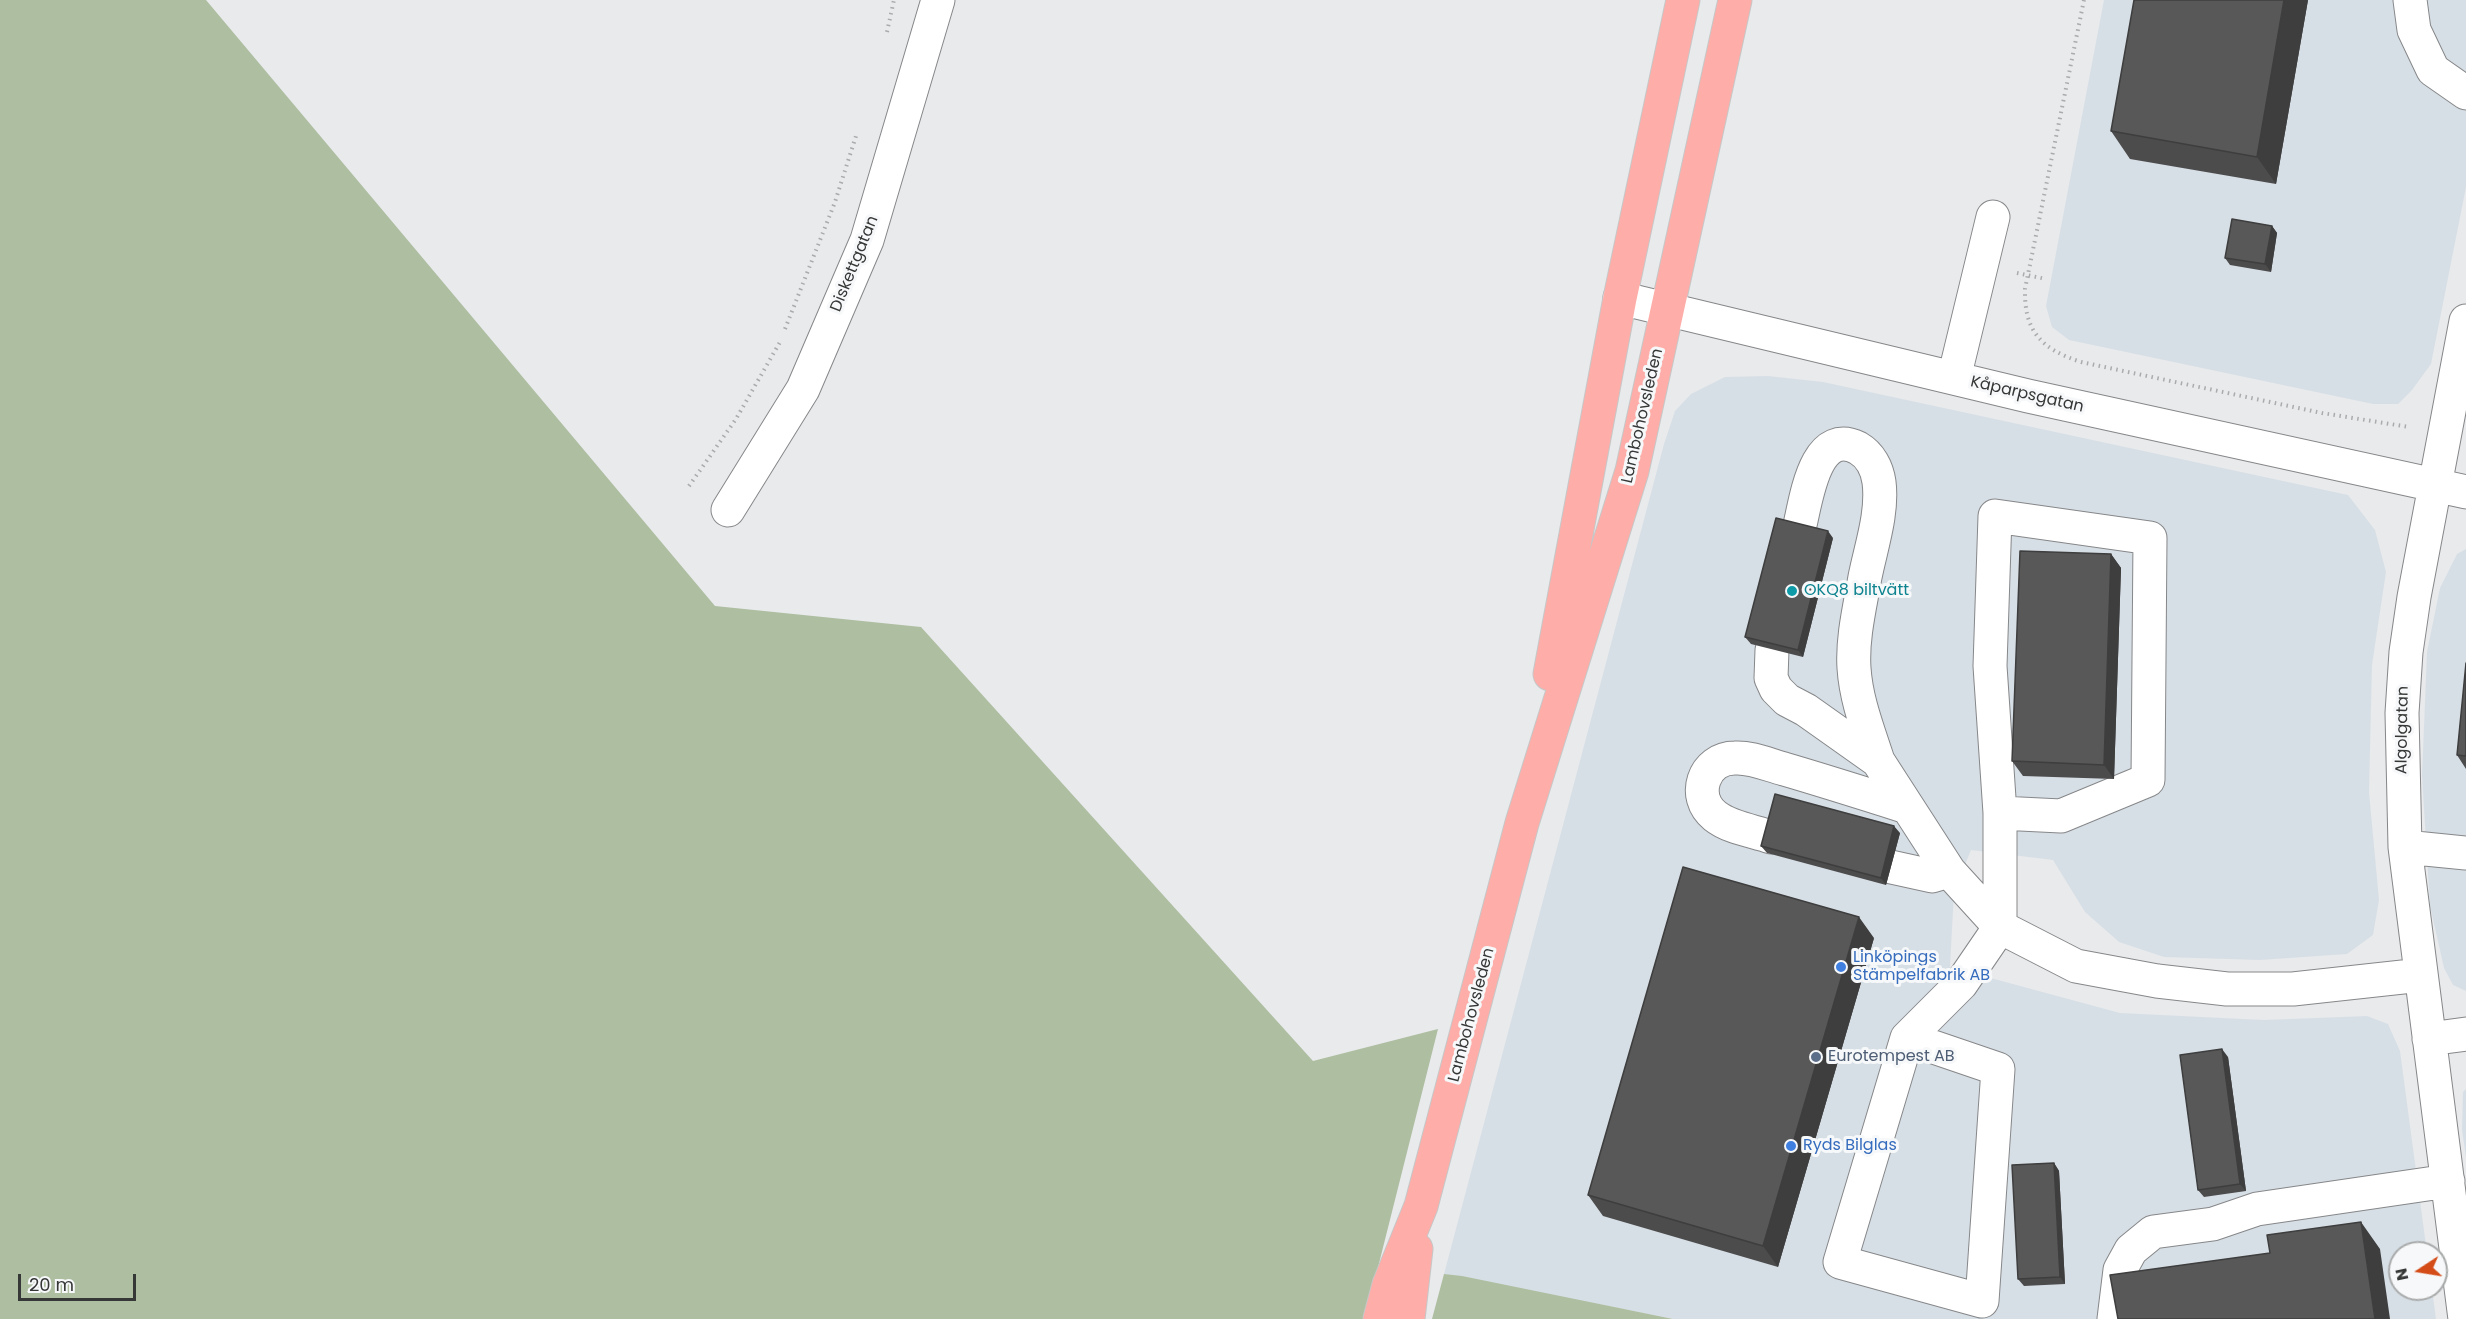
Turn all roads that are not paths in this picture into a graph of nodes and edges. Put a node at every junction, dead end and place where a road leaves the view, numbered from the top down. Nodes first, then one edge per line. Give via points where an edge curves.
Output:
1 (938, 0) edge
2 (1683, 0) edge
3 (1735, 0) edge
4 (2410, 0) edge
5 (2466, 93) edge
6 (1993, 217) dead end
7 (1620, 298) junction
8 (1668, 310) junction
9 (2466, 321) edge
10 (1954, 378) junction
11 (2451, 489) edge
12 (728, 510) dead end
13 (1799, 530) edge
14 (1772, 650) edge
15 (1878, 760) junction
16 (1907, 807) junction
17 (2000, 813) junction
18 (1522, 824) junction
19 (1771, 837) edge
20 (2405, 847) junction
21 (2466, 853) edge
22 (1891, 867) dead end
23 (1949, 871) junction
24 (2000, 927) junction
25 (2421, 975) junction
26 (2466, 1034) edge
27 (1907, 1038) junction
28 (2429, 1039) junction
29 (2448, 1180) junction
30 (1421, 1206) junction
31 (1380, 1319) edge
32 (1408, 1319) edge
33 (2114, 1319) edge
34 (2465, 1319) edge

1 - 12 street, Diskettgatan via 867,240 803,389
2 - 7 main road, Lambohovsleden
3 - 8 main road, Lambohovsleden
4 - 5 street via 2414,30 2433,70
6 - 10 street
7 - 8 street, Kåparpsgatan
7 - 18 main road, Lambohovsleden
8 - 10 street, Kåparpsgatan
8 - 18 main road, Lambohovsleden via 1632,471
9 - 11 street, Algolgatan via 2446,434
10 - 11 street, Kåparpsgatan
11 - 20 street, Algolgatan via 2414,597 2406,652 2402,713
13 - 15 street via 1822,454 1833,445 1845,443 1860,449 1873,462 1879,482 1854,667 1860,704
14 - 15 street via 1771,678 1776,689
15 - 16 street
16 - 19 street via 1746,760 1736,758 1714,764 1703,784 1701,795 1706,807 1716,817
16 - 23 street
17 - 17 street via 1990,666 1995,516 2150,538 2148,780 2061,816
17 - 24 street
18 - 30 main road, Lambohovsleden
20 - 21 street
20 - 25 street, Algolgatan
22 - 23 street via 1932,876
23 - 24 street
24 - 25 street via 2076,966 2203,987 2293,988
24 - 27 street via 1961,984
25 - 28 street, Algolgatan
26 - 28 street
27 - 27 street via 1840,1262 1982,1301 1998,1069
28 - 29 street, Algolgatan
29 - 33 street via 2257,1209 2213,1224 2152,1232 2131,1250 2120,1270
29 - 34 street, Algolgatan
30 - 31 main road, Lambohovsleden
30 - 32 main road, Lambohovsleden

